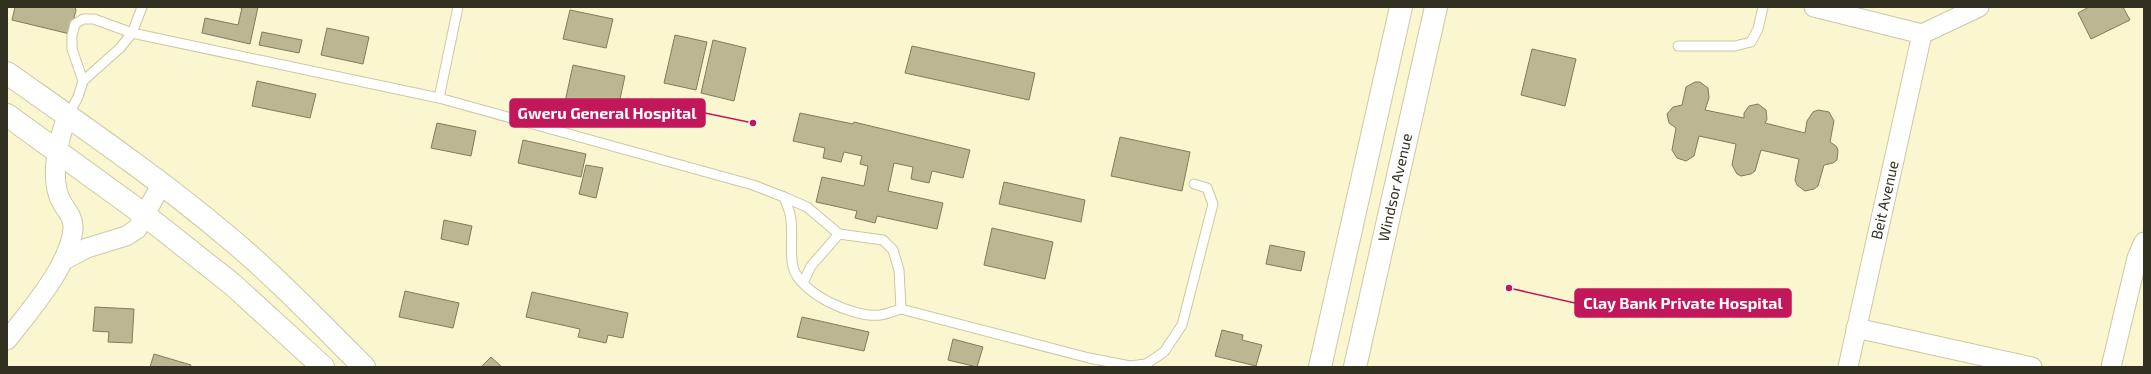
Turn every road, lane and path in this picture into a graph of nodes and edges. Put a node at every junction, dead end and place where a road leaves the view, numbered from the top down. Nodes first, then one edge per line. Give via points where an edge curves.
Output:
1 (142, 7) edge
2 (458, 7) edge
3 (1401, 7) edge
4 (1436, 7) edge
5 (1763, 7) edge
6 (1814, 7) edge
7 (1978, 7) edge
8 (132, 33) junction
9 (1922, 34) junction
10 (1678, 46) dead end
11 (7, 73) edge
12 (83, 82) junction
13 (439, 98) junction
14 (7, 115) edge
15 (68, 116) junction
16 (57, 151) junction
17 (1194, 184) dead end
18 (160, 185) junction
19 (784, 197) junction
20 (146, 216) junction
21 (839, 234) junction
22 (2144, 242) edge
23 (64, 260) junction
24 (803, 283) junction
25 (901, 309) junction
26 (1856, 328) junction
27 (7, 340) edge
28 (322, 367) edge
29 (364, 367) edge
30 (1320, 367) edge
31 (1355, 367) edge
32 (1848, 367) edge
33 (2032, 367) edge
34 (2112, 367) edge

1 - 8 lane
2 - 13 lane
3 - 30 main road
4 - 31 main road, Windsor Avenue
5 - 10 lane via 1758,29 1751,42 1735,46
6 - 9 street
7 - 9 street
8 - 12 lane via 120,48
8 - 12 lane via 94,19 83,19 75,24 72,49
8 - 13 lane
9 - 26 street, Beit Avenue
11 - 15 main road
12 - 15 lane
13 - 19 lane via 753,186
14 - 16 main road
15 - 16 street
15 - 18 main road
16 - 20 main road
16 - 23 street via 60,199 70,212 73,227 71,243
17 - 25 lane via 1208,188 1213,204 1182,326 1164,352 1146,364 1130,366 1089,358
18 - 20 street
18 - 29 main road via 228,238
19 - 21 lane via 807,207
19 - 24 lane via 790,215 793,267
20 - 23 street via 137,229 126,236 88,248
20 - 28 main road via 232,284
21 - 24 lane via 811,266
21 - 25 lane via 883,240 893,250 899,270
22 - 34 street via 2137,258
23 - 27 street
24 - 25 lane via 814,293 838,306 862,313 879,315
26 - 32 street, Beit Avenue
26 - 33 street

